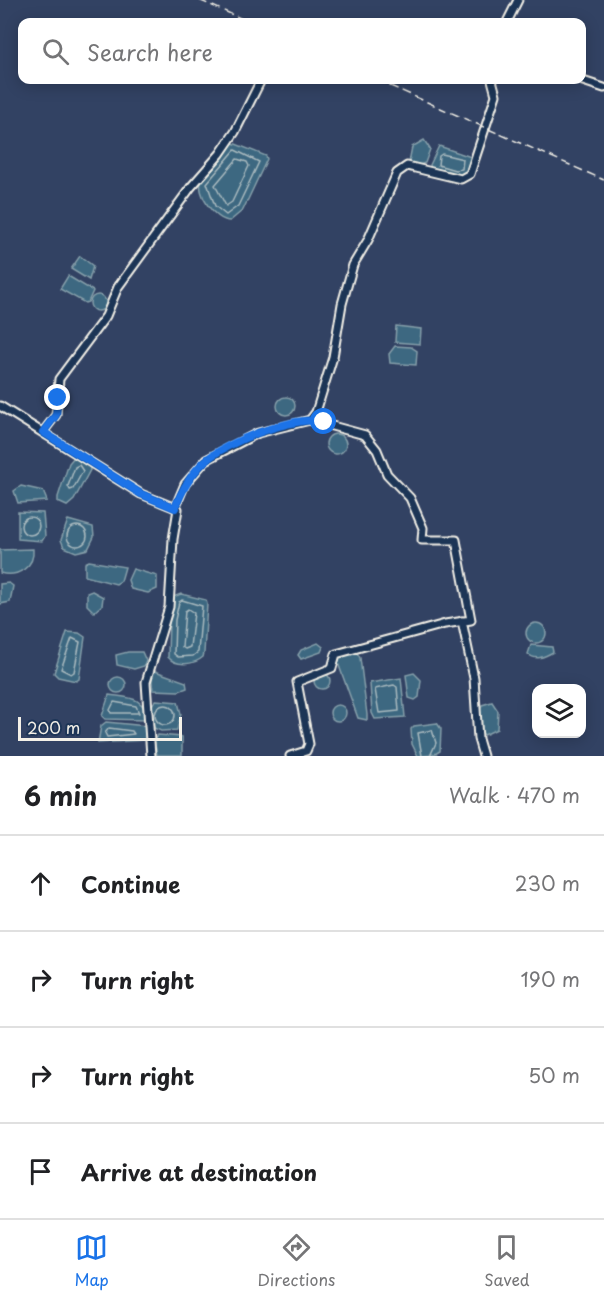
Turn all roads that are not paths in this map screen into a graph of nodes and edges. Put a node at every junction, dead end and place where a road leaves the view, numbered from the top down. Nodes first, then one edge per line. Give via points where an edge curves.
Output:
1 (518, 0) edge
2 (509, 18) edge
3 (586, 82) edge
4 (259, 84) edge
5 (493, 84) edge
6 (604, 88) edge
7 (0, 406) edge
8 (310, 420) junction
9 (43, 432) junction
10 (175, 508) junction
11 (462, 621) junction
12 (151, 756) edge
13 (290, 756) edge
14 (483, 756) edge

1 - 2 street
3 - 6 street
4 - 9 street via 235,132 118,287 106,316 59,379 56,415
5 - 8 street via 496,95 471,174 461,179 407,166 397,173 353,265 333,357
7 - 9 street
8 - 10 street via 258,433 206,460 185,484
8 - 11 street via 365,435 377,450 387,474 410,498 423,528 422,540 456,540 471,620
9 - 10 street via 141,494
10 - 12 street via 178,518 169,607 146,682
11 - 13 street via 336,654 332,668 297,682 309,744 306,751
11 - 14 street via 474,678 478,739

